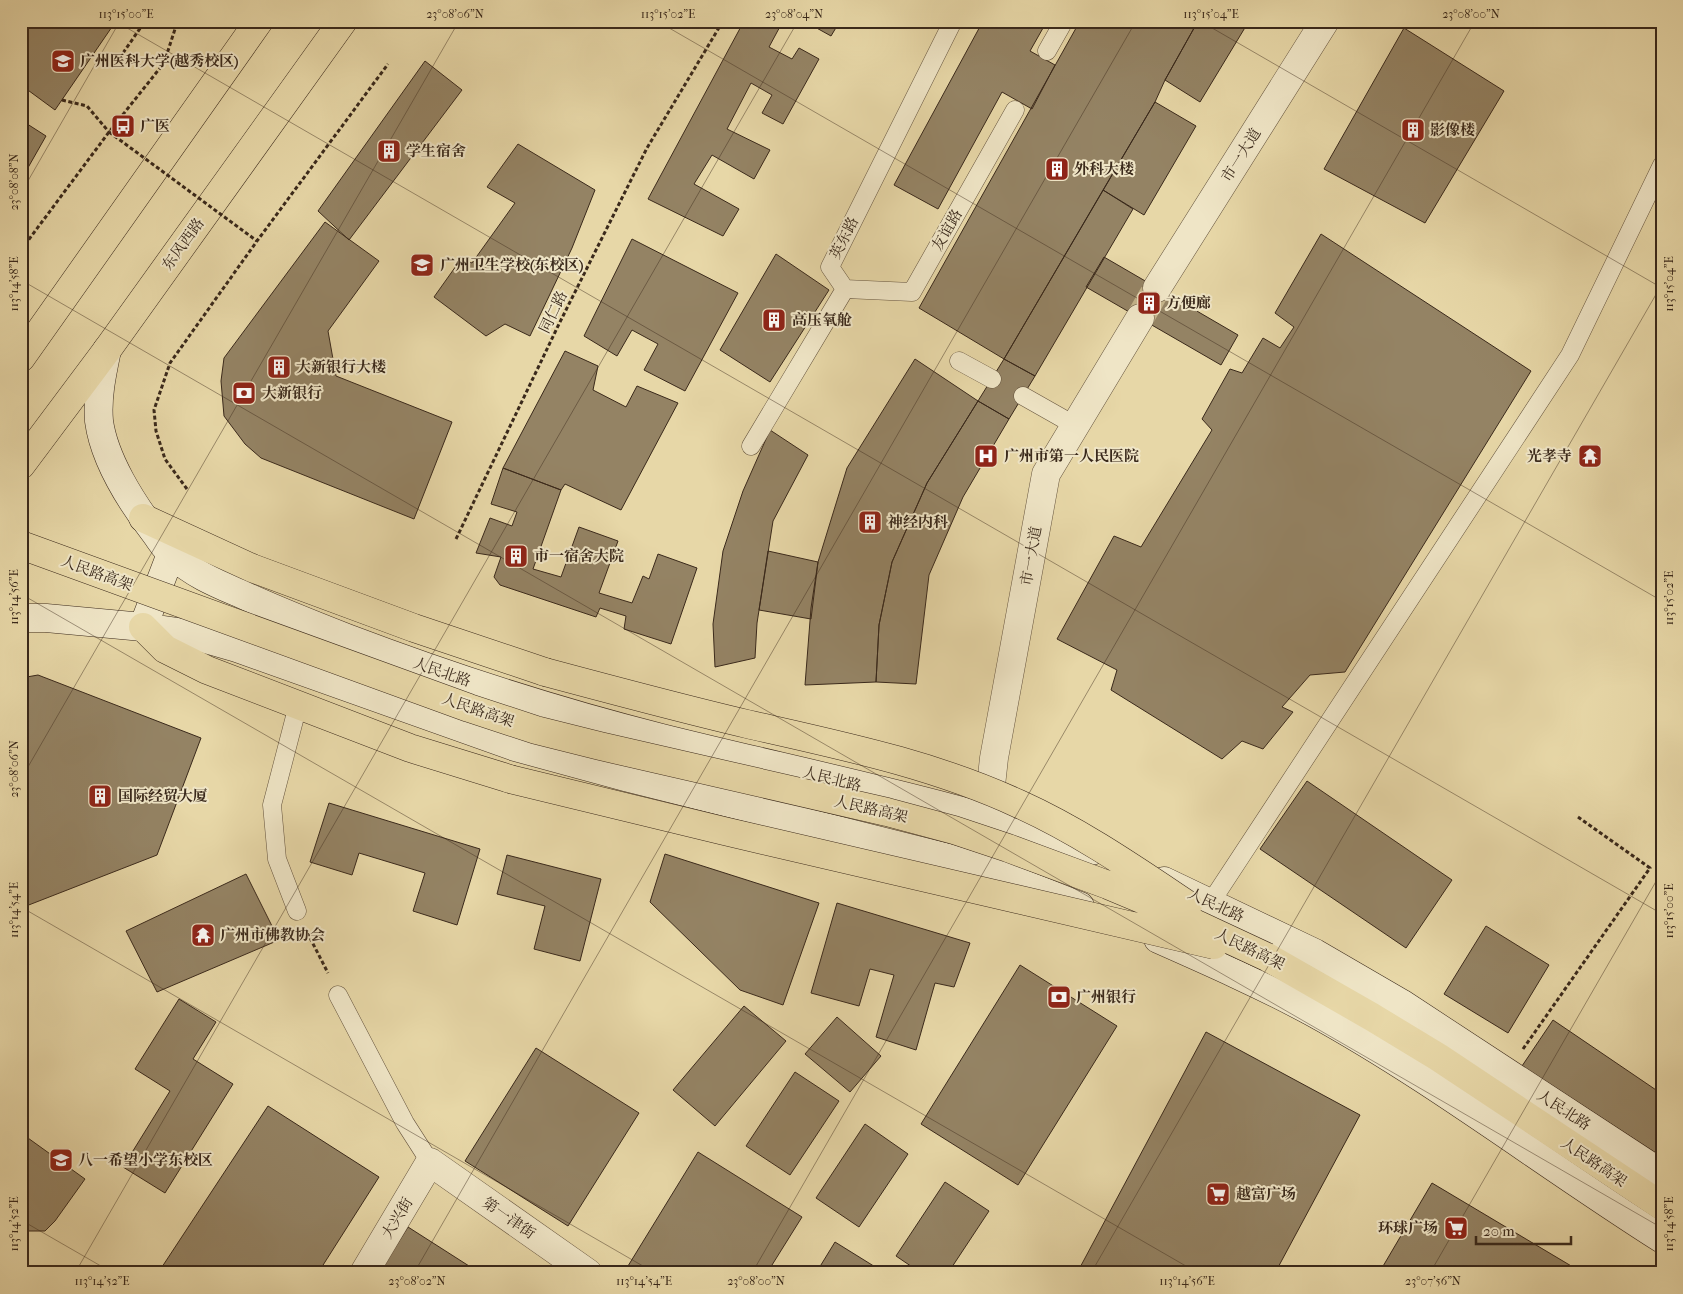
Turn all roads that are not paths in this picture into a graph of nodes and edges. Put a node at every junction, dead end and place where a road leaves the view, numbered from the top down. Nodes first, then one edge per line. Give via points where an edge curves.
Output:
1 (259, 21) edge
2 (344, 21) edge
3 (953, 21) edge
4 (1064, 21) edge
5 (1325, 21) edge
6 (1047, 51) dead end
7 (1015, 110) dead end
8 (1662, 165) edge
9 (1158, 288) tunnel mouth
10 (845, 289) junction
11 (1140, 318) tunnel mouth
12 (25, 347) edge
13 (107, 350) junction
14 (959, 361) dead end
15 (992, 379) dead end
16 (1022, 396) dead end
17 (1076, 426) junction
18 (751, 446) dead end
19 (21, 465) edge
20 (143, 518) junction
21 (21, 545) edge
22 (171, 554) junction
23 (21, 618) edge
24 (143, 627) junction
25 (298, 705) junction
26 (987, 818) junction
27 (1211, 902) junction
28 (297, 911) road end
29 (1266, 957) junction
30 (338, 995) road end
31 (430, 1162) junction
32 (1662, 1174) edge
33 (1662, 1206) edge
34 (1662, 1239) edge
35 (364, 1273) edge
36 (588, 1273) edge

1 - 12 main road
2 - 13 main road, 东风西路
3 - 10 lane, 英东路 via 830,267
4 - 6 lane
5 - 9 main road, 市一大道
7 - 10 lane, 友谊路 via 912,292
8 - 27 lane via 1570,355
10 - 18 lane
11 - 17 main road, 市一大道
13 - 19 main road, 东风西路
13 - 20 main road, 人民北路 via 98,392 99,423 113,468
14 - 15 lane
16 - 17 lane
17 - 26 main road, 市一大道 via 1046,474 994,758
20 - 22 main road, 人民北路
20 - 29 main road, bridge via 252,568 545,672 682,708 836,743 970,784 1020,804 1080,836
21 - 29 main road, 人民路高架, bridge via 536,730 954,830 1151,903
22 - 24 main road
22 - 26 main road, 人民北路 via 189,569 283,614 517,698 661,738
23 - 24 main road
24 - 25 main road via 165,649 208,670
24 - 34 main road via 185,633 237,648 515,747 950,858 1056,896 1176,947 1312,1012 1429,1083
25 - 28 lane via 272,805 278,859
25 - 29 main road, bridge via 410,748 510,779
26 - 27 main road, 人民北路 via 1107,856
27 - 32 main road, 人民北路 via 1318,954 1401,1003
29 - 33 main road, 人民路高架 via 1438,1057
30 - 31 lane via 405,1123
31 - 35 main road, 大兴街
31 - 36 main road, 第一津街

